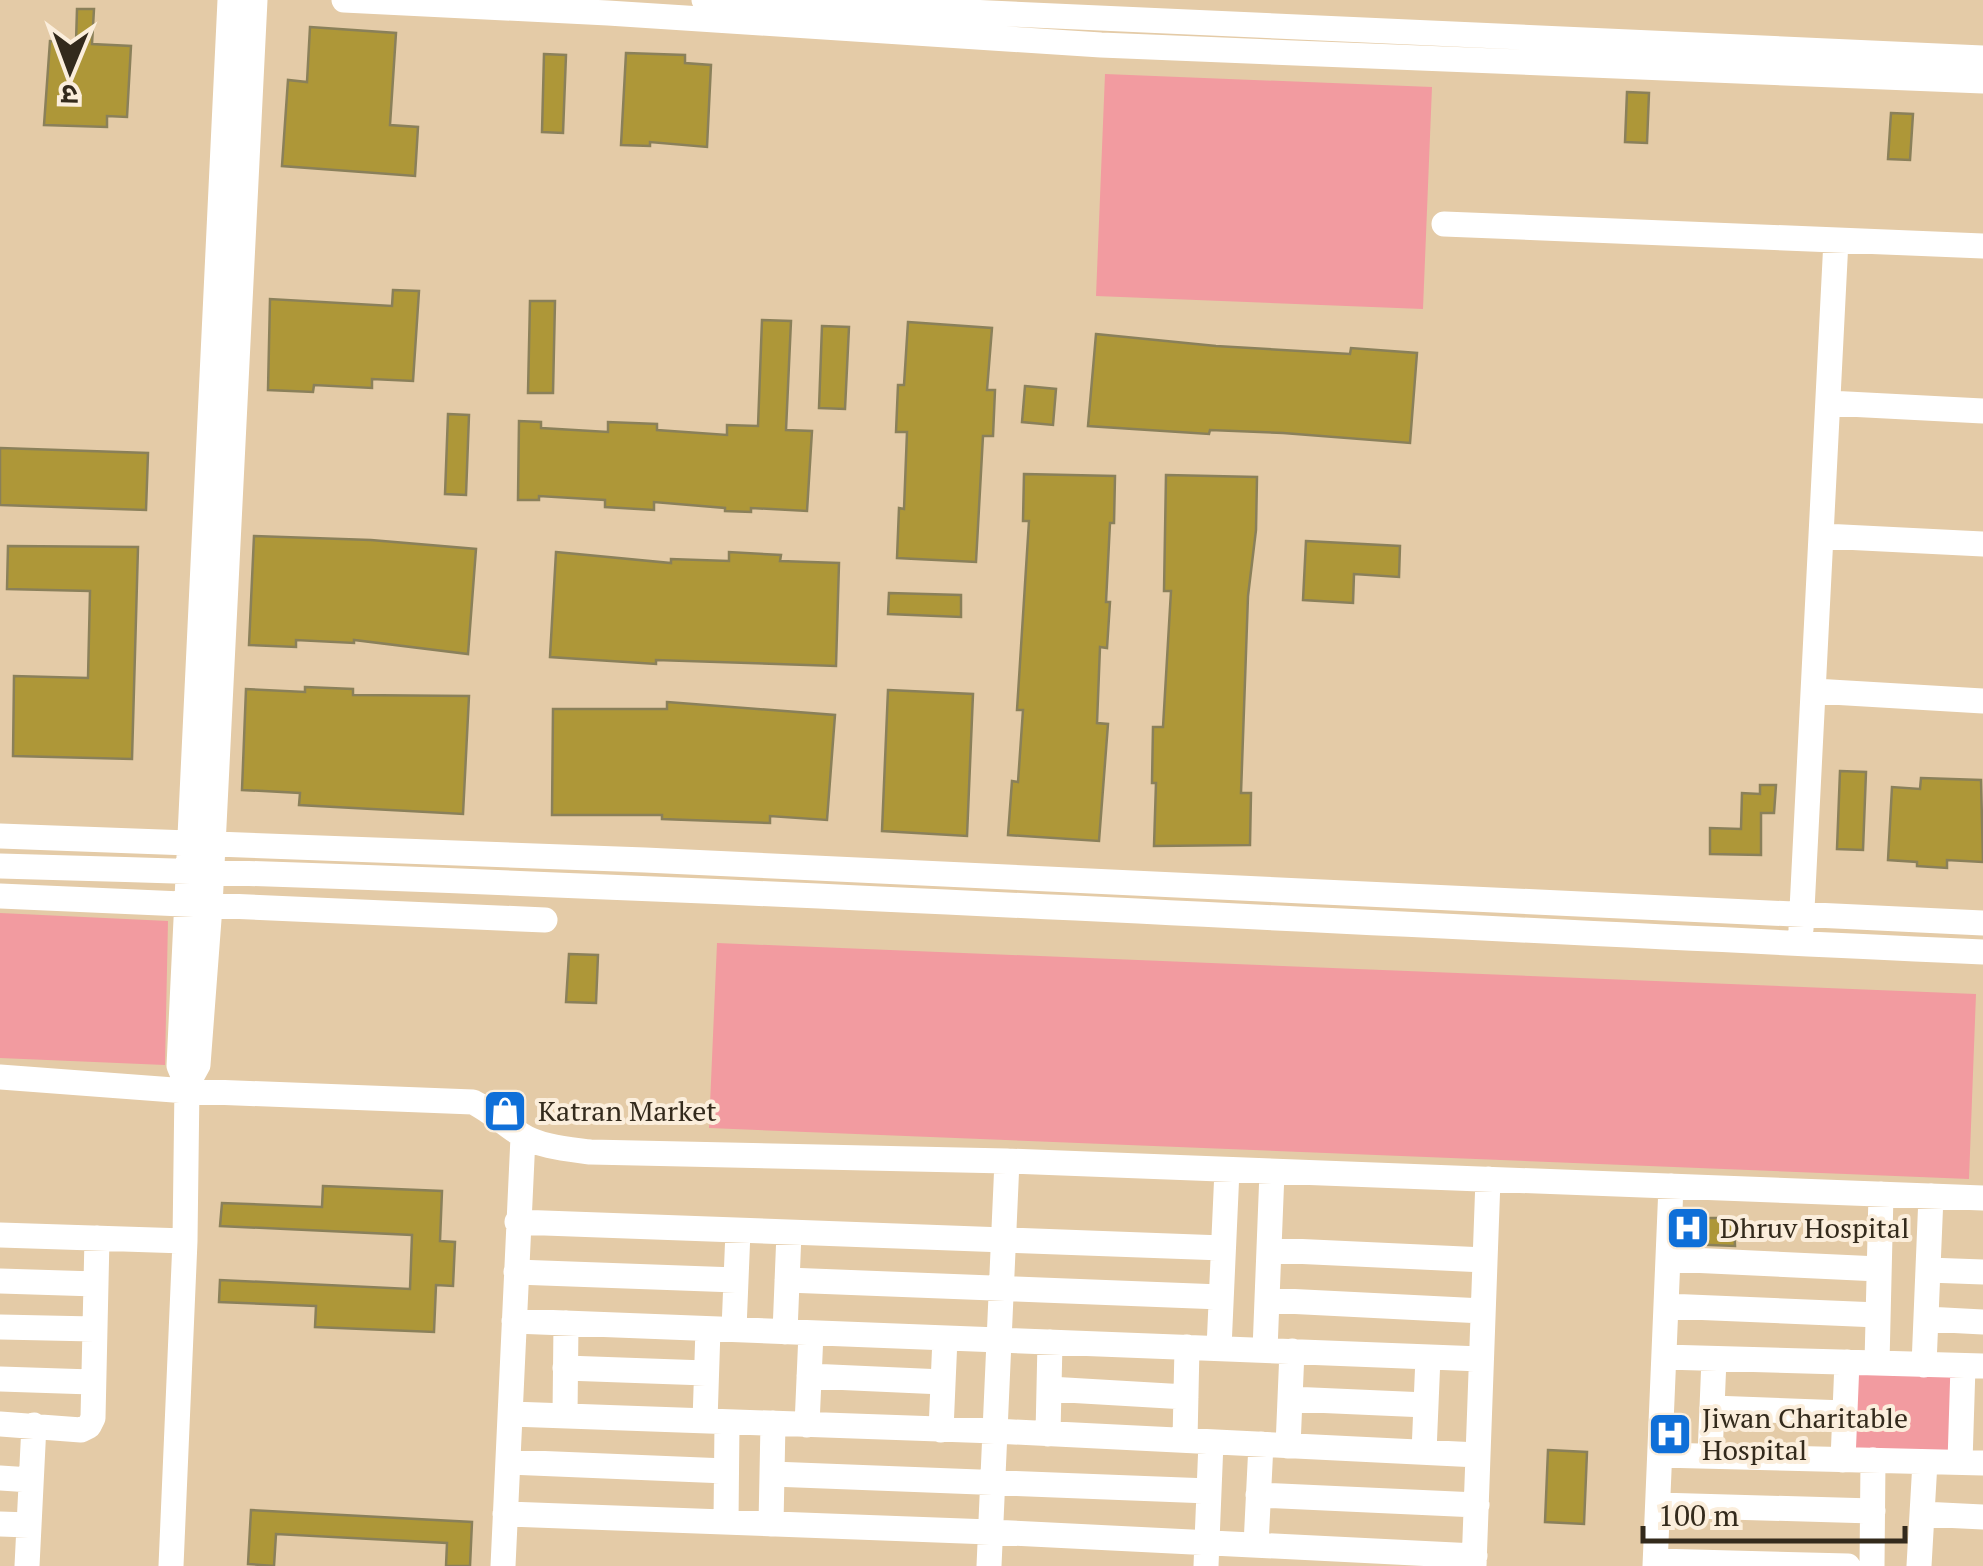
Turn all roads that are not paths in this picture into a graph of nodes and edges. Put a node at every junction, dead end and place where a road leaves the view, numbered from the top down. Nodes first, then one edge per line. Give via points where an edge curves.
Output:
1 (230, 0) edge
2 (256, 0) edge
3 (344, 0) edge
4 (704, 0) edge
5 (1983, 58) edge
6 (1983, 81) edge
7 (1444, 224) dead end
8 (1836, 240) junction
9 (1983, 246) edge
10 (1828, 403) junction
11 (1983, 411) edge
12 (1822, 536) junction
13 (1983, 544) edge
14 (1814, 691) junction
15 (1983, 701) edge
16 (0, 836) edge
17 (202, 843) junction
18 (0, 866) edge
19 (200, 872) junction
20 (0, 896) edge
21 (199, 906) junction
22 (1802, 915) junction
23 (545, 920) dead end
24 (1983, 923) edge
25 (1800, 944) junction
26 (1983, 952) edge
27 (0, 1077) edge
28 (187, 1088) junction
29 (523, 1137) junction
30 (1007, 1161) junction
31 (1227, 1170) junction
32 (1272, 1172) junction
33 (1488, 1180) junction
34 (1671, 1186) junction
35 (1881, 1194) junction
36 (1931, 1196) junction
37 (1983, 1198) edge
38 (517, 1222) junction
39 (738, 1230) junction
40 (789, 1232) junction
41 (0, 1235) edge
42 (98, 1238) junction
43 (1003, 1240) junction
44 (185, 1241) junction
45 (1223, 1248) junction
46 (1269, 1250) junction
47 (1668, 1259) junction
48 (1485, 1260) junction
49 (1879, 1269) junction
50 (1928, 1270) junction
51 (516, 1272) junction
52 (1983, 1272) edge
53 (736, 1280) junction
54 (787, 1280) junction
55 (0, 1281) edge
56 (96, 1284) junction
57 (1001, 1287) junction
58 (1221, 1296) junction
59 (1267, 1300) junction
60 (1666, 1306) junction
61 (1483, 1311) junction
62 (1878, 1315) junction
63 (1926, 1319) junction
64 (514, 1321) junction
65 (1983, 1322) edge
66 (566, 1323) junction
67 (0, 1327) edge
68 (94, 1329) junction
69 (720, 1329) junction
70 (798, 1332) junction
71 (945, 1338) junction
72 (998, 1340) junction
73 (1050, 1342) junction
74 (1187, 1347) junction
75 (1219, 1348) junction
76 (1265, 1350) junction
77 (1292, 1351) junction
78 (1428, 1357) junction
79 (1664, 1358) junction
80 (1481, 1359) junction
81 (1714, 1359) junction
82 (1847, 1362) junction
83 (1877, 1363) junction
84 (1924, 1364) junction
85 (1973, 1366) edge
86 (566, 1368) junction
87 (706, 1373) junction
88 (809, 1376) junction
89 (0, 1379) edge
90 (92, 1382) junction
91 (943, 1382) junction
92 (1049, 1389) junction
93 (1186, 1397) junction
94 (1290, 1398) junction
95 (1426, 1405) junction
96 (1712, 1408) junction
97 (510, 1414) junction
98 (1845, 1414) junction
99 (1972, 1415) edge
100 (565, 1416) junction
101 (716, 1421) junction
102 (773, 1423) junction
103 (0, 1424) edge
104 (807, 1424) junction
105 (34, 1425) junction
106 (941, 1430) junction
107 (995, 1431) junction
108 (1048, 1434) junction
109 (1198, 1441) junction
110 (1262, 1444) junction
111 (1288, 1446) junction
112 (1424, 1452) junction
113 (1478, 1455) junction
114 (1660, 1455) junction
115 (1710, 1456) junction
116 (1843, 1460) junction
117 (1873, 1460) junction
118 (508, 1462) junction
119 (1924, 1462) junction
120 (1971, 1463) edge
121 (726, 1471) junction
122 (772, 1474) junction
123 (0, 1478) edge
124 (31, 1480) junction
125 (992, 1482) junction
126 (1208, 1492) junction
127 (1258, 1495) junction
128 (1477, 1505) junction
129 (1658, 1505) junction
130 (1873, 1511) junction
131 (506, 1514) junction
132 (1922, 1514) junction
133 (1983, 1517) edge
134 (726, 1522) junction
135 (0, 1524) edge
136 (771, 1524) junction
137 (29, 1525) junction
138 (990, 1532) junction
139 (1256, 1545) junction
140 (1206, 1554) edge
141 (1475, 1561) edge
142 (1655, 1563) edge
143 (27, 1566) edge
144 (172, 1566) edge
145 (503, 1566) edge
146 (989, 1566) edge
147 (1848, 1566) edge
148 (1872, 1566) edge
149 (1919, 1566) edge

1 - 17 street
2 - 17 street
3 - 6 street via 1100,46
4 - 5 street
7 - 8 street
8 - 9 street
8 - 10 street
10 - 11 street
10 - 12 street
12 - 13 street
12 - 14 street
14 - 15 street
14 - 22 street
16 - 17 street
17 - 19 street
17 - 22 street
18 - 19 street
19 - 21 street
19 - 25 street via 850,896
20 - 21 street
21 - 23 street
21 - 28 street via 179,1066
22 - 24 street
22 - 25 street
25 - 26 street
27 - 28 street
28 - 29 street via 473,1102
28 - 44 street
29 - 30 street via 590,1152
29 - 38 street
30 - 31 street
30 - 43 street
31 - 32 street
31 - 45 street
32 - 33 street
32 - 46 street
33 - 34 street
33 - 48 street
34 - 35 street
34 - 47 street
35 - 36 street
35 - 49 street
36 - 37 street
36 - 50 street
38 - 39 street
38 - 51 street
39 - 40 street
39 - 53 street
40 - 43 street
40 - 54 street
41 - 42 street
42 - 44 street
42 - 56 street
43 - 45 street
43 - 57 street
44 - 144 street
45 - 58 street
46 - 48 street
46 - 59 street
47 - 49 street
47 - 60 street
48 - 61 street
49 - 62 street
50 - 52 street
50 - 63 street
51 - 53 street
51 - 64 street
53 - 69 street
54 - 57 street
54 - 70 street
55 - 56 street
56 - 68 street
57 - 58 street
57 - 72 street
58 - 75 street
59 - 61 street
59 - 76 street
60 - 62 street
60 - 79 street
61 - 80 street
62 - 83 street
63 - 65 street
63 - 84 street
64 - 66 street
64 - 97 street
66 - 69 street
66 - 86 street
67 - 68 street
68 - 90 street
69 - 70 street
69 - 87 street
70 - 71 street
70 - 88 street
71 - 72 street
71 - 91 street
72 - 73 street
72 - 107 street
73 - 74 street
73 - 92 street
74 - 75 street
74 - 93 street
75 - 76 street
76 - 77 street
77 - 78 street
77 - 94 street
78 - 80 street
78 - 95 street
79 - 81 street
79 - 114 street
80 - 113 street
81 - 82 street
81 - 96 street
82 - 83 street
82 - 98 street
83 - 84 street
84 - 85 street
85 - 99 street
86 - 87 street
86 - 100 street
87 - 101 street
88 - 91 street
88 - 104 street
89 - 90 street
90 - 105 street via 89,1426
91 - 106 street
92 - 93 street
92 - 108 street
93 - 109 street
94 - 95 street
94 - 111 street
95 - 112 street
96 - 98 street
96 - 115 street
97 - 100 street
97 - 118 street
98 - 116 street
99 - 120 street
100 - 101 street
101 - 102 street
101 - 121 street
102 - 104 street
102 - 122 street
103 - 105 street
104 - 106 street
105 - 124 street
106 - 107 street
107 - 108 street
107 - 125 street
108 - 109 street
109 - 110 street
109 - 126 street
110 - 111 street
110 - 127 street
111 - 112 street
112 - 113 street
113 - 128 street
114 - 115 street
114 - 129 street
115 - 116 street
116 - 117 street
117 - 119 street
117 - 130 street
118 - 121 street
118 - 131 street
119 - 120 street
119 - 132 street
121 - 134 street
122 - 125 street
122 - 136 street
123 - 124 street
124 - 137 street
125 - 126 street
125 - 138 street
126 - 140 street
127 - 128 street
127 - 139 street
128 - 141 street
129 - 130 street
129 - 142 street
130 - 148 street
131 - 134 street
131 - 145 street
132 - 133 street
132 - 149 street
134 - 136 street
135 - 137 street
136 - 138 street
137 - 143 street
138 - 140 street
138 - 146 street
139 - 140 street
139 - 141 street
142 - 147 street

